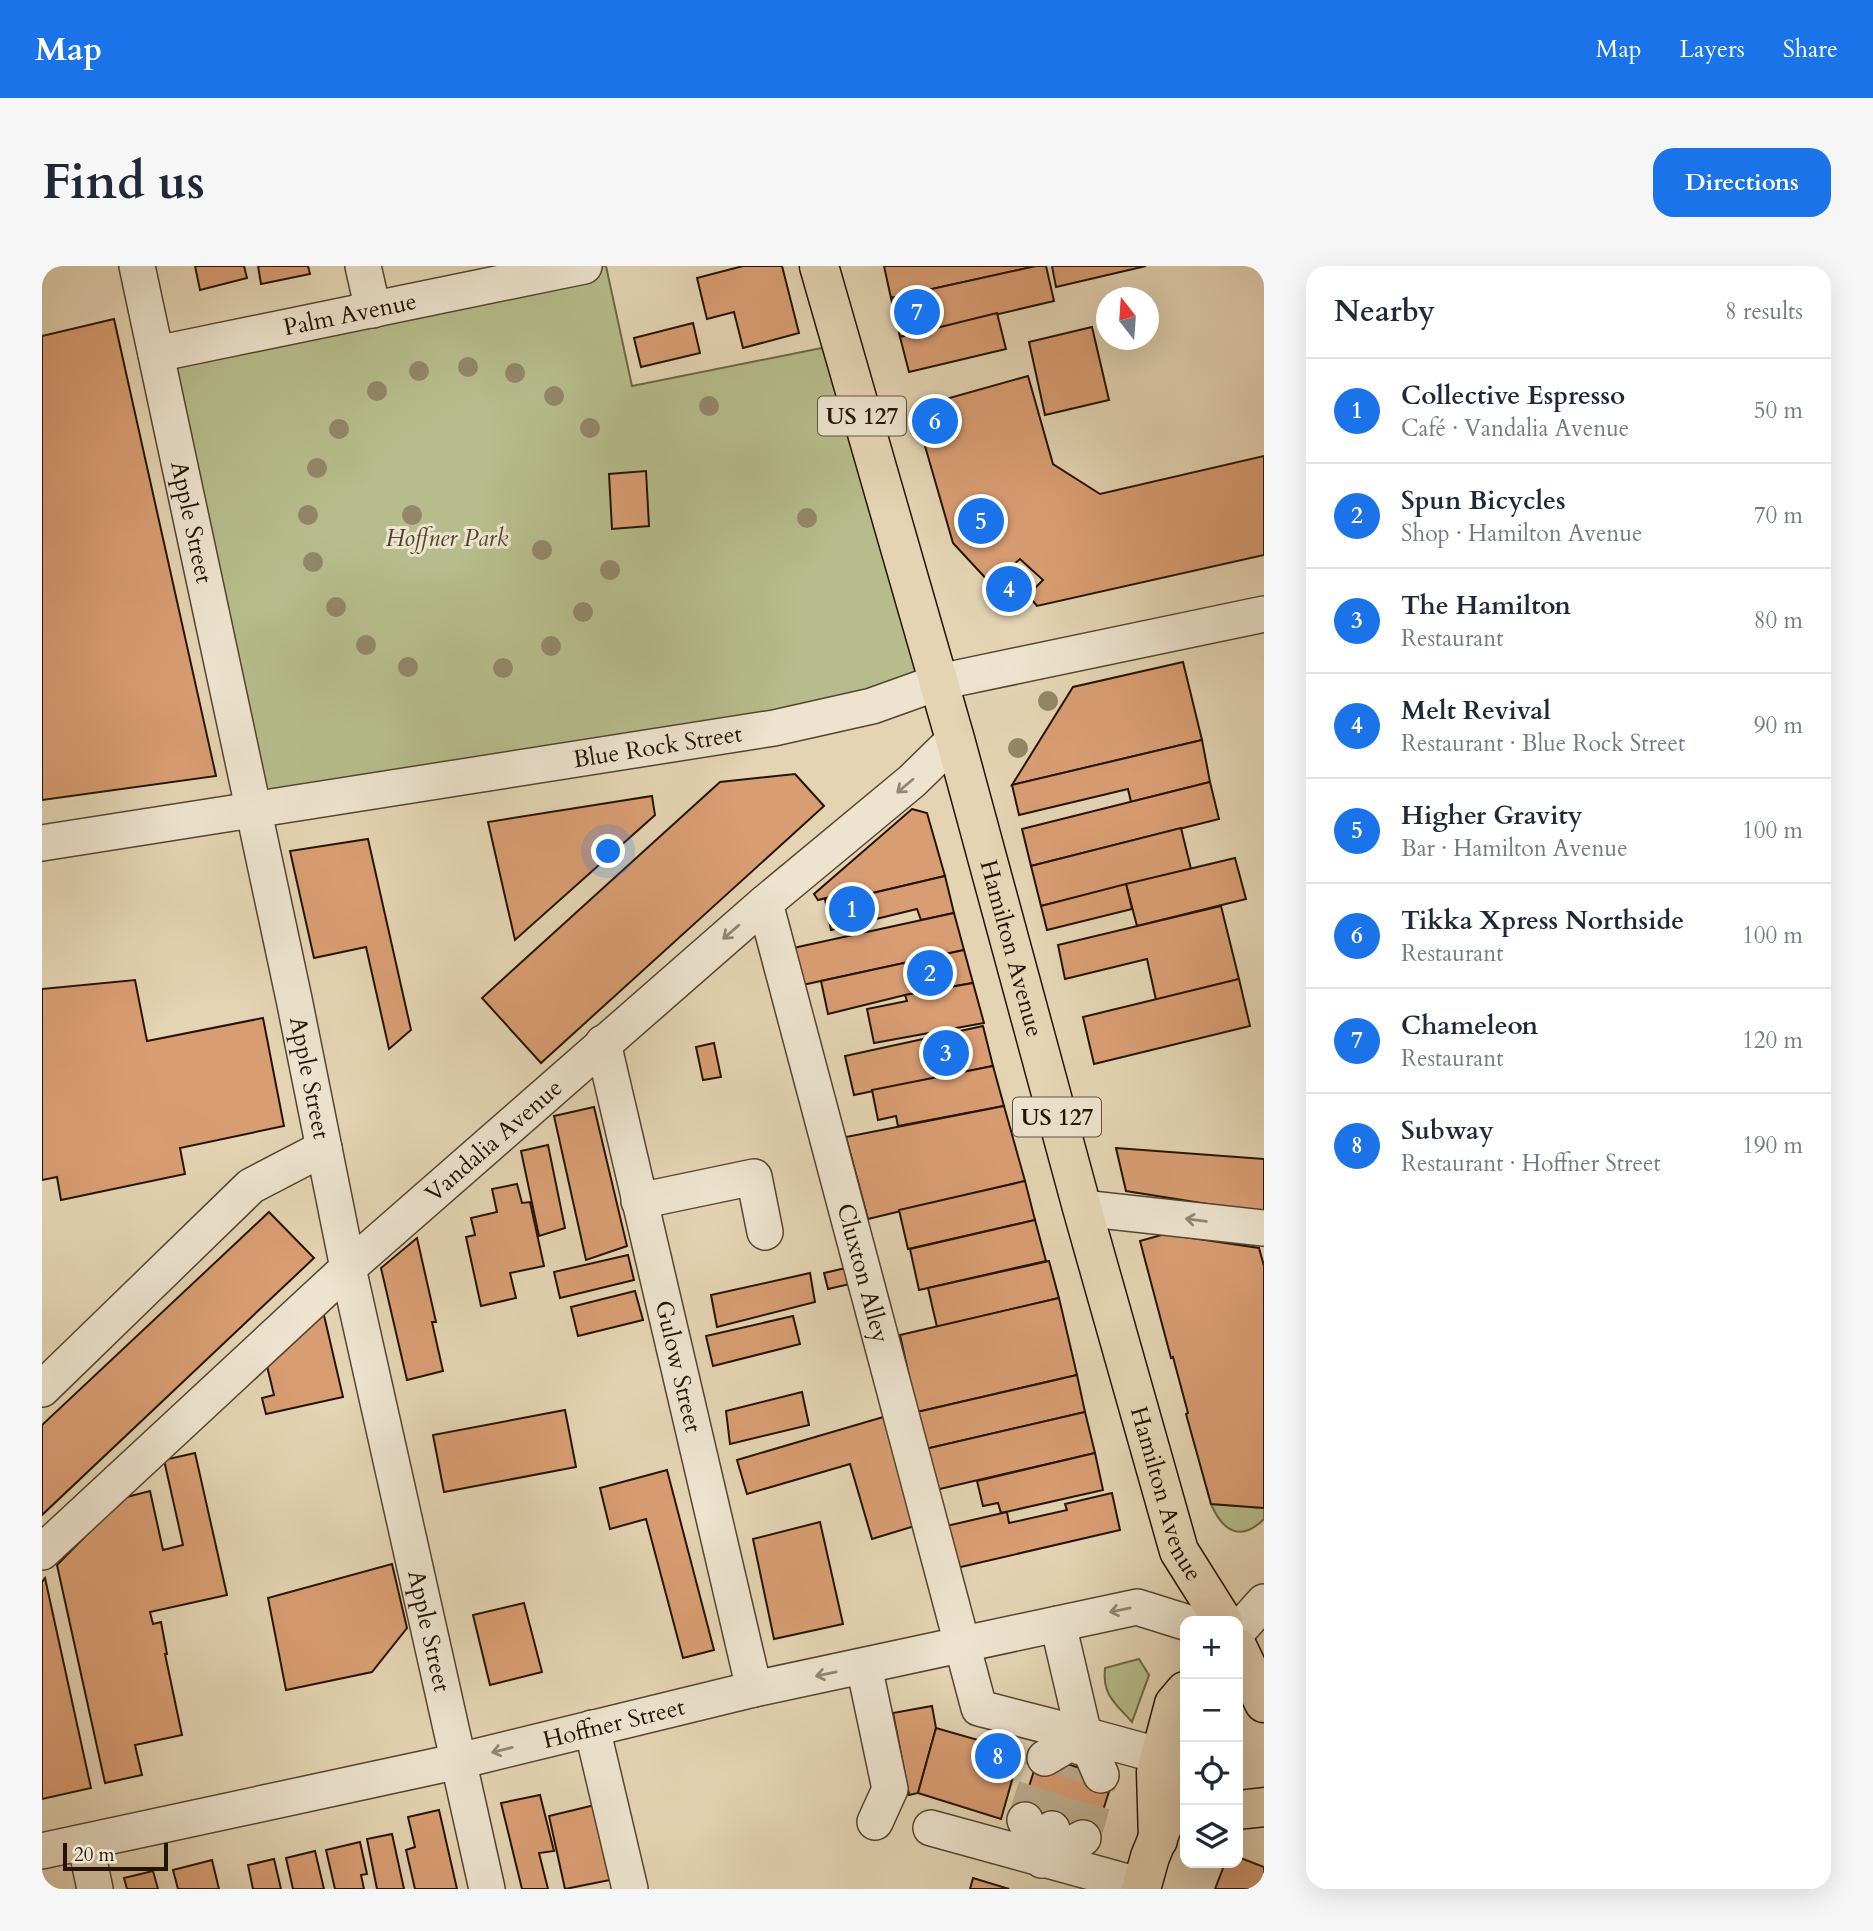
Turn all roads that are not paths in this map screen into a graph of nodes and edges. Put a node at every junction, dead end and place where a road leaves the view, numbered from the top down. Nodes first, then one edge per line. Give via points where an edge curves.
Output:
1 (137, 266) edge
2 (363, 266) edge
3 (584, 266) edge
4 (819, 266) edge
5 (533, 271) edge
6 (440, 280) edge
7 (373, 310) junction
8 (156, 354) junction
9 (1264, 614) edge
10 (939, 682) junction
11 (955, 739) junction
12 (253, 812) junction
13 (42, 844) edge
14 (765, 903) junction
15 (603, 1043) junction
16 (324, 1148) junction
17 (639, 1201) junction
18 (1082, 1208) junction
19 (1264, 1228) edge
20 (765, 1232) dead end
21 (348, 1268) junction
22 (42, 1389) edge
23 (42, 1552) edge
24 (1264, 1602) edge
25 (1220, 1616) edge
26 (1180, 1620) edge
27 (1058, 1624) junction
28 (1243, 1625) edge
29 (964, 1644) junction
30 (1243, 1659) edge
31 (864, 1666) junction
32 (754, 1689) junction
33 (1180, 1696) edge
34 (1264, 1703) edge
35 (592, 1728) junction
36 (1076, 1758) junction
37 (459, 1761) junction
38 (1173, 1763) edge
39 (1264, 1807) edge
40 (1243, 1809) edge
41 (875, 1822) dead end
42 (931, 1828) dead end
43 (1171, 1833) edge
44 (85, 1842) junction
45 (42, 1851) edge
46 (1141, 1887) edge
47 (95, 1889) edge
48 (487, 1889) edge
49 (630, 1889) edge

1 - 8 street, Apple Street
2 - 7 street
3 - 5 street, Palm Avenue
4 - 10 main road, Hamilton Avenue / US 127
5 - 6 street, Palm Avenue
6 - 7 street, Palm Avenue
7 - 8 street, Palm Avenue
8 - 12 street, Apple Street
9 - 10 street, Blue Rock Street
10 - 11 main road, Hamilton Avenue / US 127
10 - 12 street, Blue Rock Street via 872,706 774,728
11 -> 14 street, Vandalia Avenue via 912,781
11 - 18 main road, Hamilton Avenue / US 127
12 - 13 street, Blue Rock Street
12 - 16 street, Apple Street
14 -> 15 street, Vandalia Avenue
14 - 29 street, Cluxton Alley
15 - 17 street, Gulow Street
15 - 21 street, Vandalia Avenue
16 - 21 street, Apple Street
16 - 22 street via 251,1186
17 - 20 street via 754,1177
17 - 32 street, Gulow Street
19 -> 18 street
18 - 25 main road, Hamilton Avenue / US 127 via 1180,1551
21 - 23 street, Vandalia Avenue
21 - 37 street, Apple Street
24 - 28 street
26 -> 27 street, Hoffner Street via 1137,1607
27 - 29 street, Hoffner Street
27 - 36 street
29 - 31 street, Hoffner Street
29 - 36 street, Cluxton Alley via 979,1708
30 - 34 main road
31 -> 32 street, Hoffner Street
31 - 41 street via 890,1788
32 - 35 street, Hoffner Street
33 - 38 main road via 1174,1703
35 -> 37 street, Hoffner Street
35 - 49 street
36 - 38 street
37 - 44 street, Hoffner Street
37 - 48 street, Apple Street
38 - 43 main road via 1156,1772
39 - 40 main road
42 - 46 street via 1051,1837
43 - 46 main road
44 - 45 street, Hoffner Street
44 - 47 street

